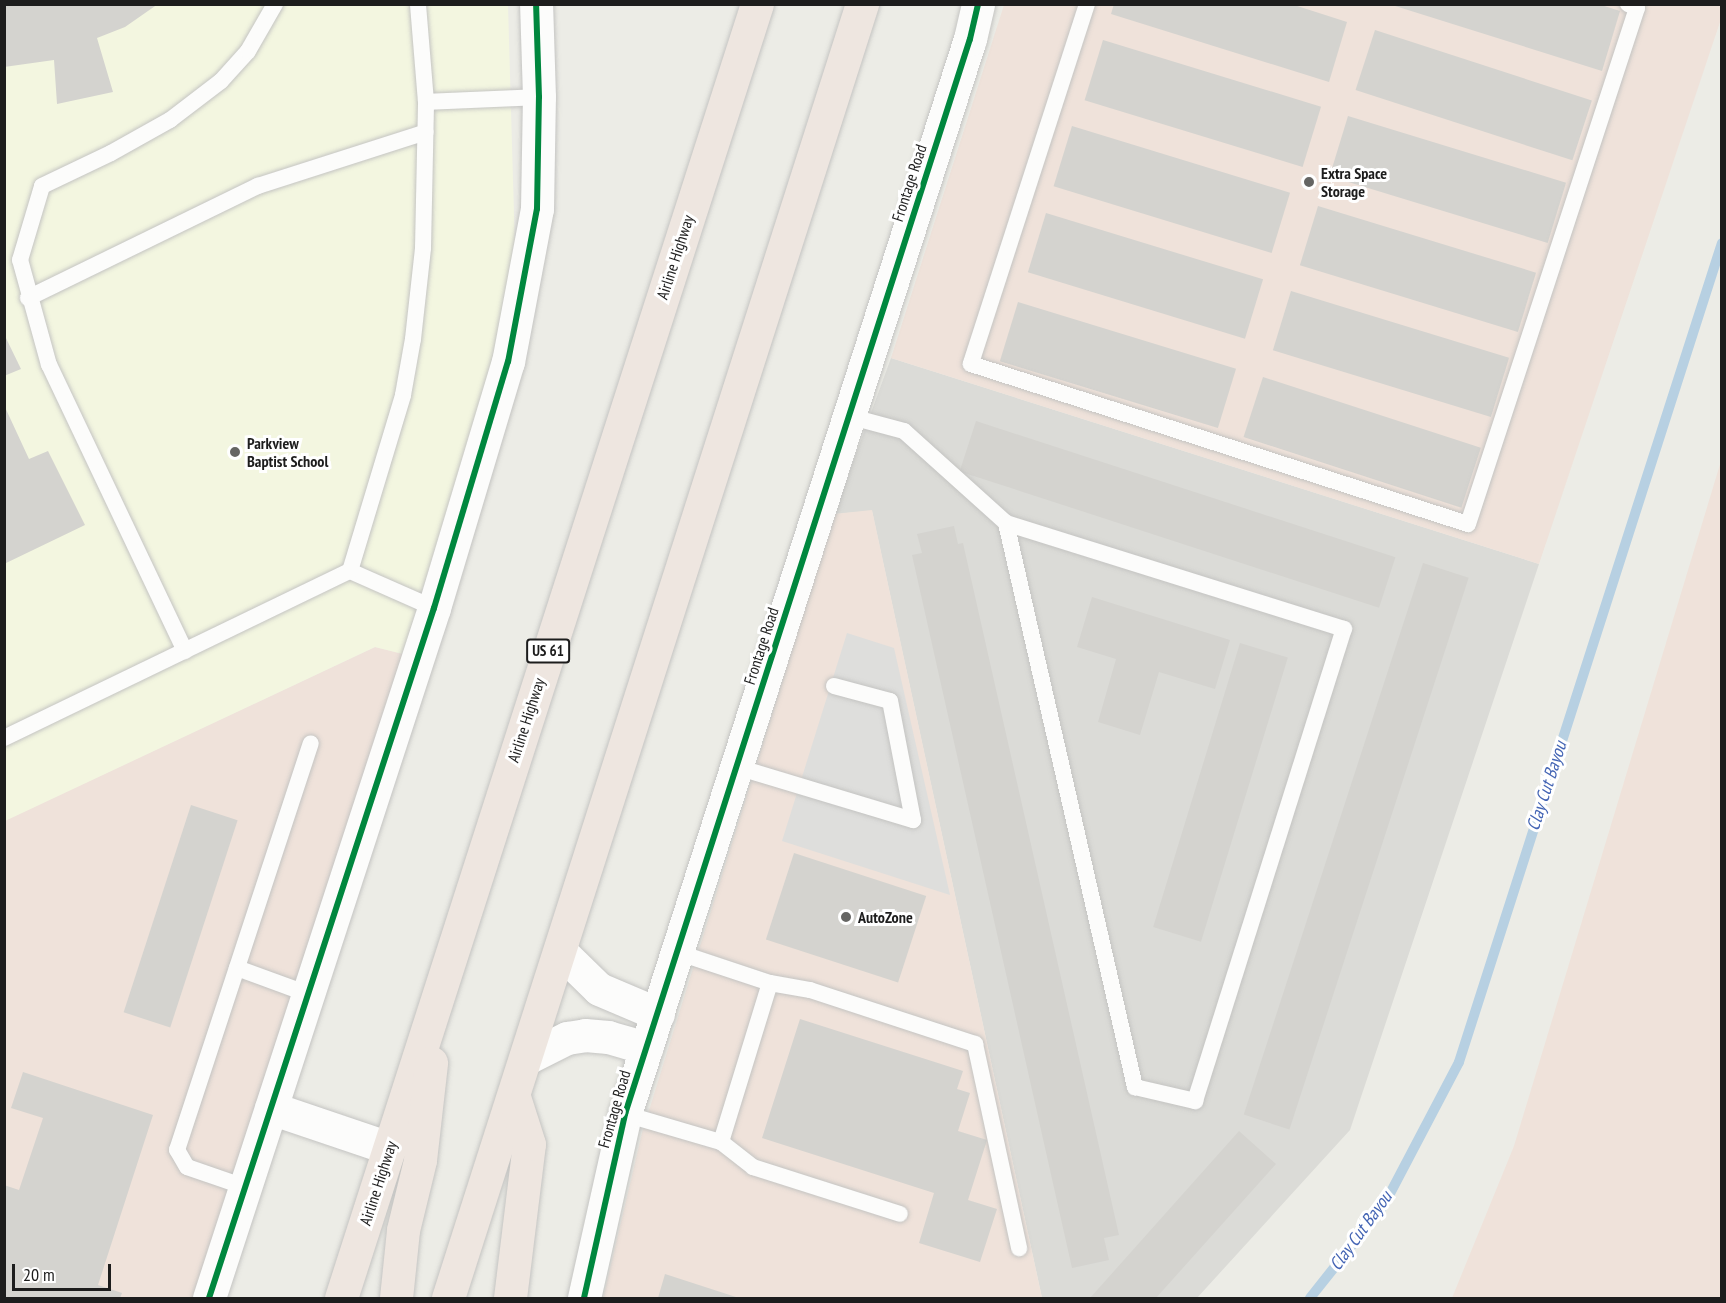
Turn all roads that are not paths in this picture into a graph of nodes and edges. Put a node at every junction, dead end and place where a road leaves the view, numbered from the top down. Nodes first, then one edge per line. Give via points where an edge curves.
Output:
1 (275, 4) edge
2 (418, 4) edge
3 (536, 4) edge
4 (756, 4) edge
5 (862, 4) edge
6 (978, 4) edge
7 (1087, 4) edge
8 (1628, 4) edge
9 (539, 97) junction
10 (426, 102) junction
11 (426, 132) junction
12 (28, 298) junction
13 (848, 416) junction
14 (1006, 523) junction
15 (350, 572) junction
16 (434, 608) junction
17 (185, 651) junction
18 (834, 686) dead end
19 (4, 738) edge
20 (311, 743) dead end
21 (737, 767) junction
22 (560, 951) junction
23 (677, 952) junction
24 (237, 968) junction
25 (770, 983) junction
26 (440, 990) junction
27 (308, 994) junction
28 (658, 1014) junction
29 (646, 1048) junction
30 (526, 1058) junction
31 (514, 1097) junction
32 (271, 1108) junction
33 (625, 1114) junction
34 (721, 1142) junction
35 (389, 1148) junction
36 (245, 1187) junction
37 (900, 1214) dead end
38 (1019, 1248) dead end
39 (209, 1299) edge
40 (340, 1299) edge
41 (396, 1299) edge
42 (448, 1299) edge
43 (510, 1299) edge
44 (584, 1299) edge

1 - 12 lane via 248,51 212,87 170,120 42,186 20,260
2 - 10 lane
3 - 9 street
4 - 26 highway, Airline Highway / US 61
5 - 22 highway
6 - 13 street, Frontage Road
7 - 8 lane via 971,364 1468,524 1637,8
9 - 10 lane
9 - 16 street via 537,208 521,300 508,362
10 - 11 lane
11 - 12 lane via 258,186
11 - 15 lane via 423,248 413,339 403,394
12 - 17 lane via 50,365
13 - 14 lane via 904,431
13 - 21 street, Frontage Road
14 - 14 lane via 1135,1087 1195,1101 1344,629
15 - 16 lane
15 - 17 lane
16 - 27 street
17 - 19 lane
18 - 21 lane via 890,701 913,820
20 - 24 lane
21 - 23 street, Frontage Road
22 - 28 street via 599,989
22 - 30 highway
23 - 25 lane
23 - 28 street, Frontage Road
24 - 27 lane
24 - 36 lane via 177,1150 186,1167
25 - 34 lane
25 - 38 lane via 810,990 975,1044
26 - 35 highway, Airline Highway / US 61
26 - 41 highway via 420,1160 403,1230
27 - 32 street
28 - 29 street, Frontage Road
29 - 30 street via 585,1035 567,1038
29 - 33 street, Frontage Road
30 - 31 highway
31 - 42 highway
31 - 43 highway via 529,1144
32 - 35 street
32 - 36 street
33 - 34 lane
33 - 44 street, Frontage Road
34 - 37 lane via 753,1167
35 - 40 highway, Airline Highway / US 61
36 - 39 street

